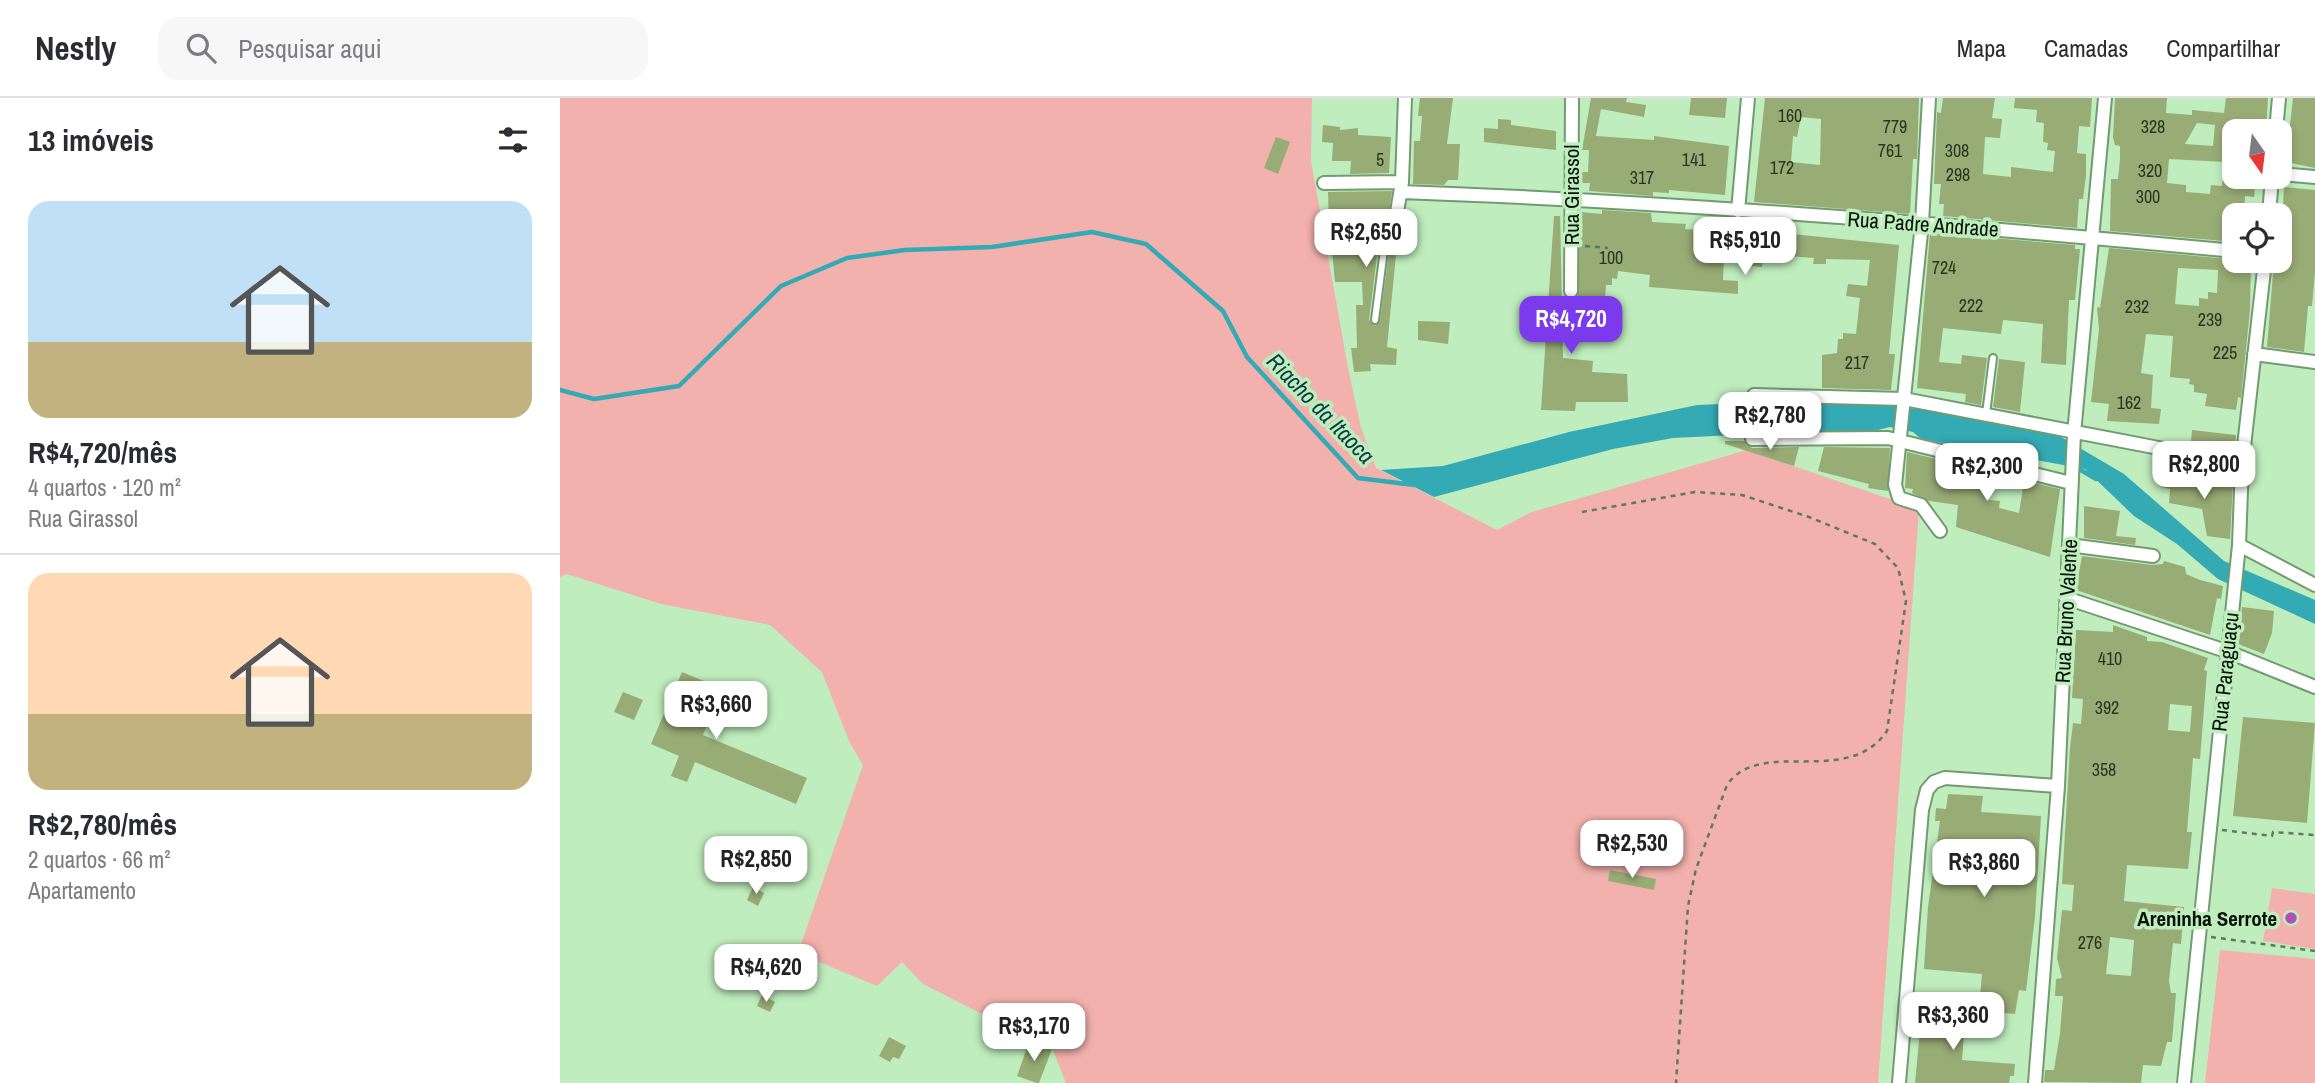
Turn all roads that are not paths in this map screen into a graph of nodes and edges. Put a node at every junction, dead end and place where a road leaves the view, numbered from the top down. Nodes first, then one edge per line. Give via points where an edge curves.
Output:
1 (1405, 98) edge
2 (1572, 98) edge
3 (1748, 98) edge
4 (1929, 98) edge
5 (2105, 98) edge
6 (2279, 98) edge
7 (2277, 119) edge
8 (2292, 175) edge
9 (2315, 177) edge
10 (1324, 183) dead end
11 (1402, 187) junction
12 (1570, 198) junction
13 (1738, 211) junction
14 (1396, 218) joint
15 (1922, 223) junction
16 (2094, 238) junction
17 (2222, 250) edge
18 (2264, 273) edge
19 (1571, 291) dead end
20 (1375, 320) dead end
21 (2254, 354) junction
22 (1993, 358) dead end
23 (2315, 362) edge
24 (1754, 395) dead end
25 (1903, 402) junction
26 (1986, 414) junction
27 (2074, 433) junction
28 (1901, 438) junction
29 (1752, 439) dead end
30 (2242, 464) junction
31 (2072, 480) junction
32 (1940, 531) dead end
33 (2069, 545) junction
34 (2238, 549) junction
35 (2152, 556) dead end
36 (2315, 585) edge
37 (2066, 598) junction
38 (2226, 651) junction
39 (2315, 687) edge
40 (2058, 786) junction
41 (1899, 1083) edge
42 (2035, 1083) edge
43 (2184, 1083) edge

1 - 11 street
2 - 12 street, Rua Girassol
3 - 13 street
4 - 15 street
5 - 16 street, Rua Bruno Valente
6 - 7 street
8 - 9 street
10 - 11 street, Rua Padre Andrade
11 - 12 street, Rua Padre Andrade
11 - 14 street
12 - 13 street, Rua Padre Andrade
12 - 19 street, Rua Girassol
13 - 15 street, Rua Padre Andrade
14 - 20 lane via 1386,233
15 - 16 street, Rua Padre Andrade
15 - 25 street
16 - 17 street, Rua Padre Andrade
16 - 27 street, Rua Bruno Valente
18 - 21 street, Rua Paraguaçu
21 - 23 street
21 - 30 street, Rua Paraguaçu
22 - 26 lane
24 - 25 street
25 - 26 street
25 - 28 street
26 - 27 street
27 - 30 street
27 - 31 street, Rua Bruno Valente
28 - 29 street
28 - 31 street
28 - 32 street via 1897,495 1921,505
30 - 34 street, Rua Paraguaçu
31 - 33 street, Rua Bruno Valente
33 - 35 street
33 - 37 street, Rua Bruno Valente
34 - 36 street
34 - 38 street, Rua Paraguaçu
37 - 38 street
37 - 40 street, Rua Bruno Valente
38 - 39 street
38 - 43 street, Rua Paraguaçu
40 - 41 street via 1945,778 1927,790 1917,847
40 - 42 street, Rua Bruno Valente

